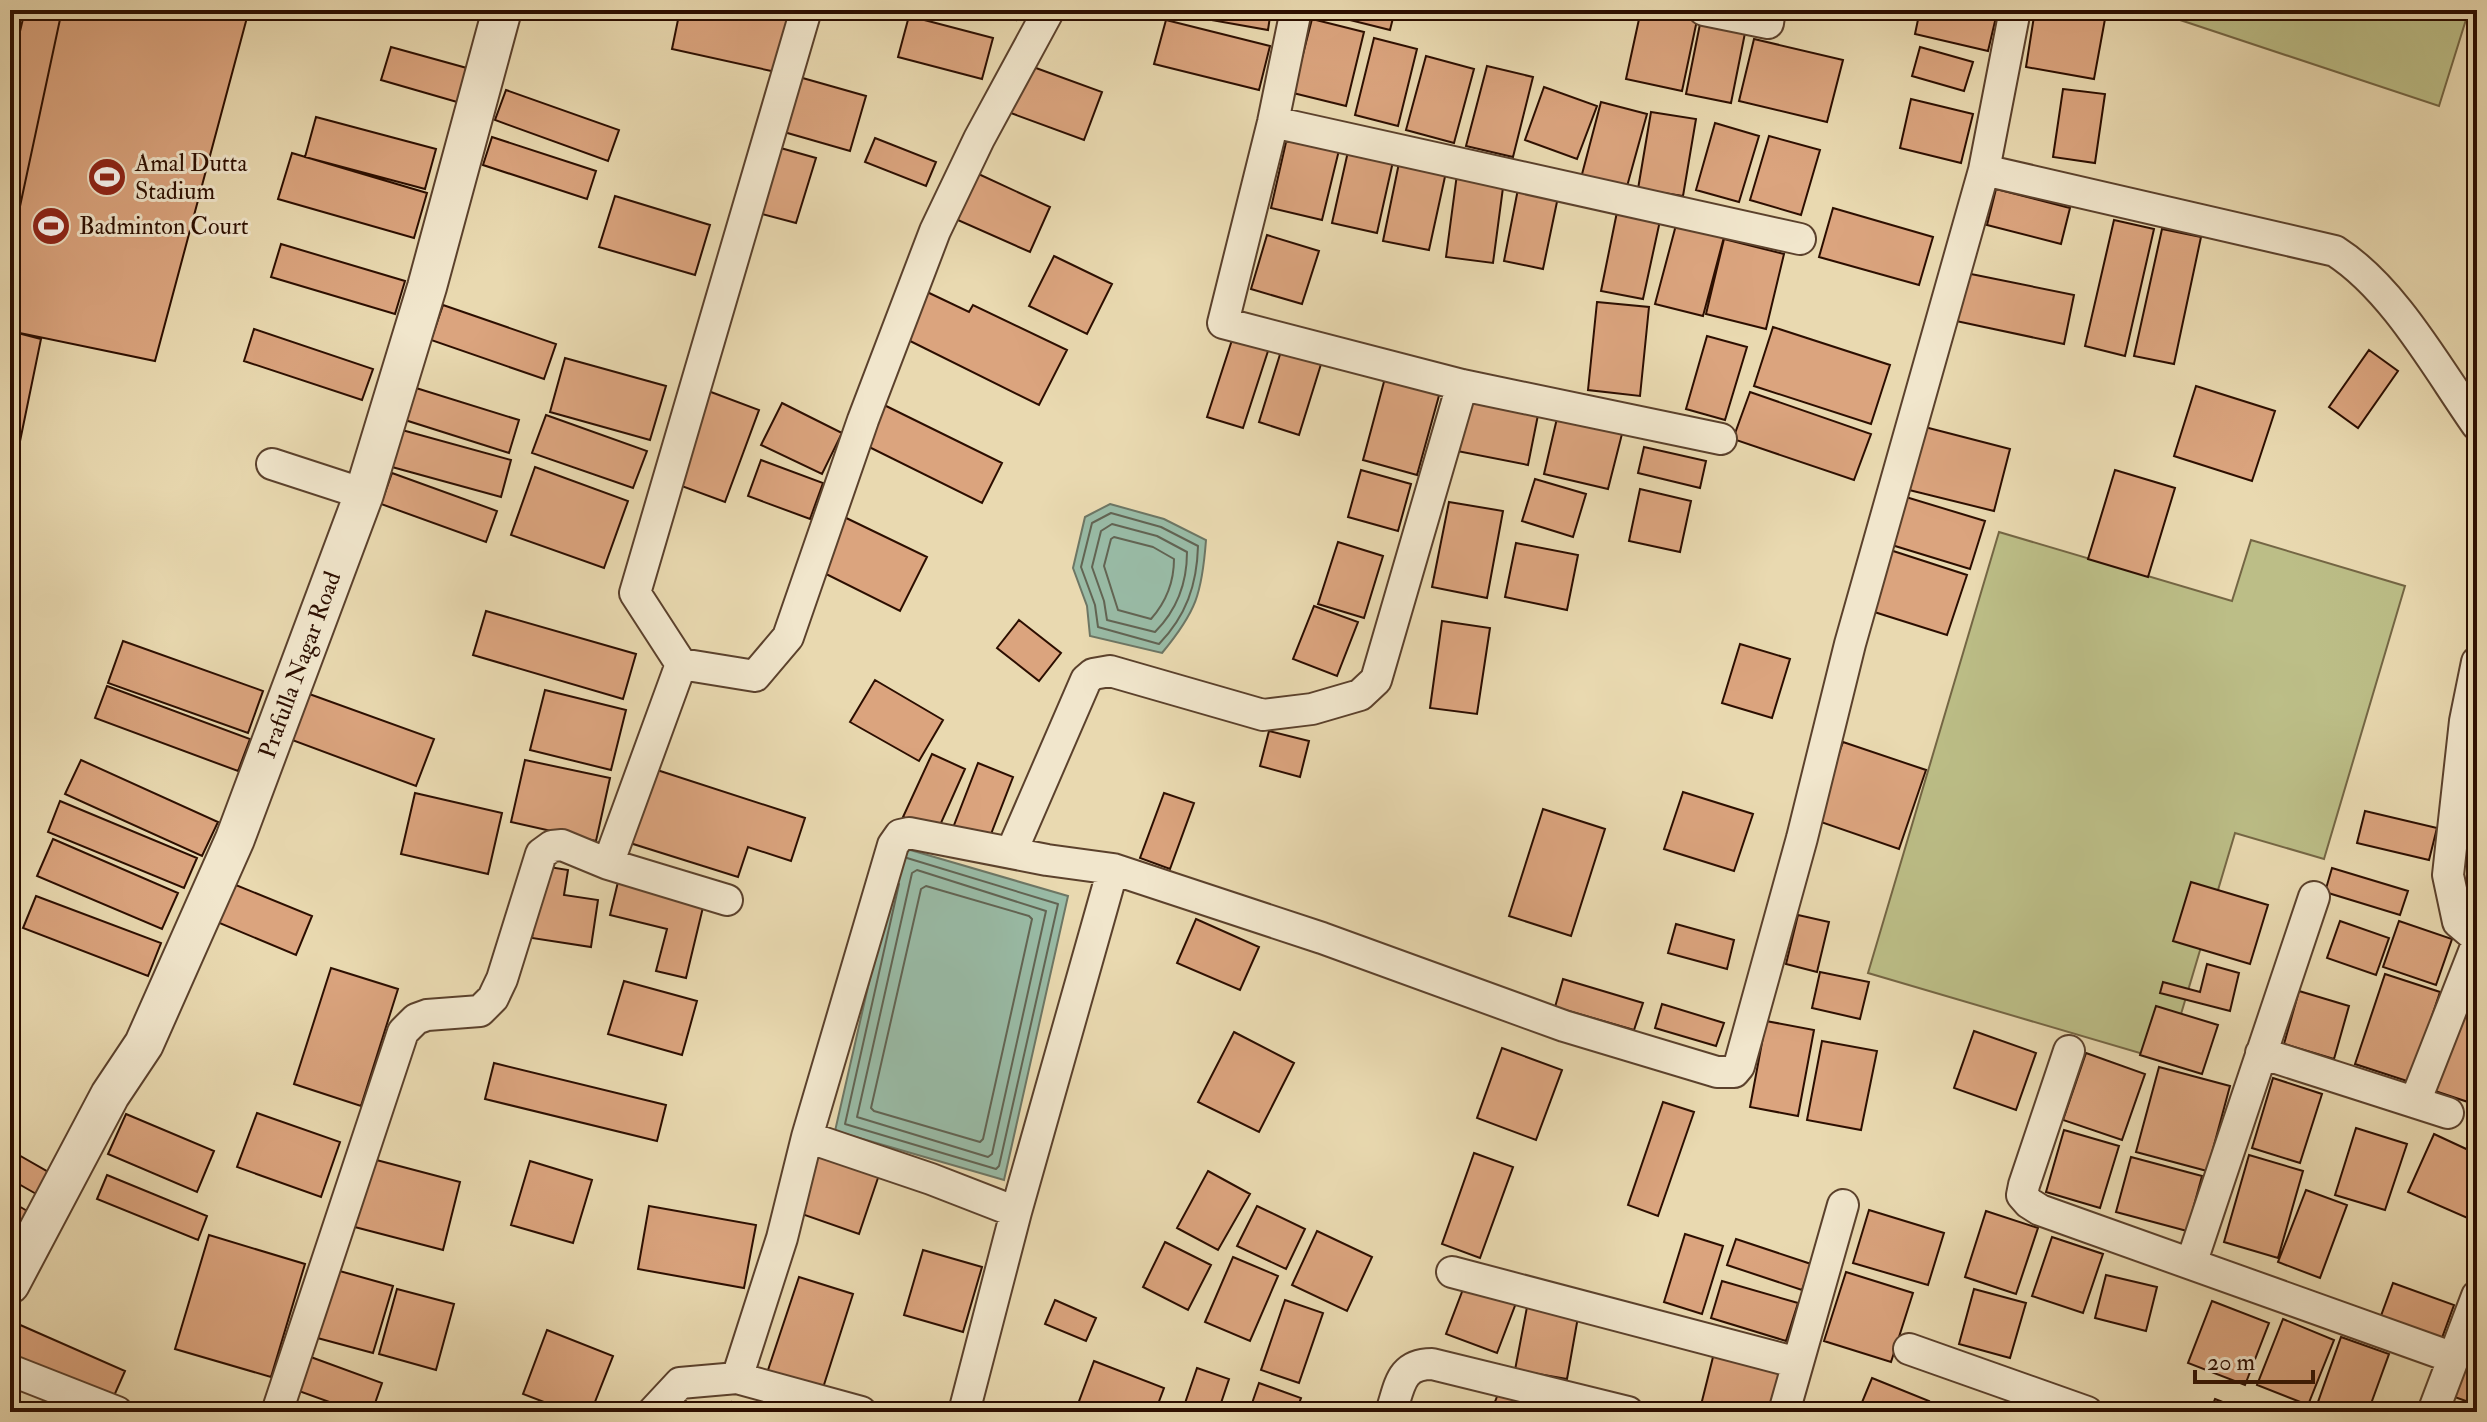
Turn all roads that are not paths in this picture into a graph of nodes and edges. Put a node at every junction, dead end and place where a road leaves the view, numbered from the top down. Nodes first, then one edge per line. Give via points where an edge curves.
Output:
1 (502, 10) edge
2 (806, 10) edge
3 (1049, 10) edge
4 (1296, 10) edge
5 (1704, 10) edge
6 (1770, 10) edge
7 (2015, 10) edge
8 (1273, 122) junction
9 (1984, 170) junction
10 (1800, 239) dead end
11 (1462, 385) junction
12 (2477, 425) edge
13 (1721, 439) dead end
14 (272, 464) dead end
15 (364, 494) junction
16 (2477, 662) edge
17 (681, 664) junction
18 (1011, 853) junction
19 (608, 864) junction
20 (1113, 869) junction
21 (2314, 897) dead end
22 (727, 900) dead end
23 (2477, 938) edge
24 (2477, 944) edge
25 (2069, 1051) dead end
26 (2261, 1053) junction
27 (2415, 1102) junction
28 (2448, 1113) dead end
29 (807, 1137) junction
30 (1843, 1205) dead end
31 (1016, 1212) junction
32 (2191, 1264) junction
33 (1452, 1272) dead end
34 (10, 1284) edge
35 (2477, 1296) edge
36 (1909, 1349) dead end
37 (2454, 1358) junction
38 (1798, 1363) junction
39 (10, 1370) edge
40 (737, 1378) junction
41 (117, 1412) edge
42 (277, 1412) edge
43 (653, 1412) edge
44 (861, 1412) edge
45 (964, 1412) edge
46 (1391, 1412) edge
47 (1628, 1412) edge
48 (1784, 1412) edge
49 (2087, 1412) edge
50 (2433, 1412) edge

1 - 15 street, Prafulla Nagar Road
2 - 17 street via 635,593
3 - 17 street via 935,231 788,637 755,676
4 - 8 street
5 - 6 street via 1768,23
7 - 9 street
8 - 10 street
8 - 11 street via 1223,323
9 - 12 street via 2335,251 2382,289
9 - 20 street via 1734,1072 1717,1072 1564,1026
11 - 13 street
11 - 18 street via 1376,680 1360,695 1312,709 1263,715 1110,671 1093,674
14 - 15 street
15 - 34 street, Prafulla Nagar Road via 235,839 144,1044 110,1095
16 - 23 street via 2448,875 2458,922
17 - 19 street
18 - 20 street
18 - 29 street via 900,835
19 - 22 street
19 - 42 street via 562,845 541,854 493,998 480,1011 427,1015 403,1032
20 - 31 street
21 - 26 street
24 - 27 street
25 - 32 street via 2022,1195 2040,1210
26 - 27 street
26 - 32 street
27 - 28 street
29 - 31 street
29 - 40 street via 782,1238
30 - 38 street
31 - 45 street
32 - 37 street
33 - 38 street
35 - 37 street
36 - 49 street
37 - 50 street
38 - 48 street
39 - 41 street
40 - 43 street via 680,1383
40 - 44 street
46 - 47 street via 1404,1375 1411,1367 1432,1364

